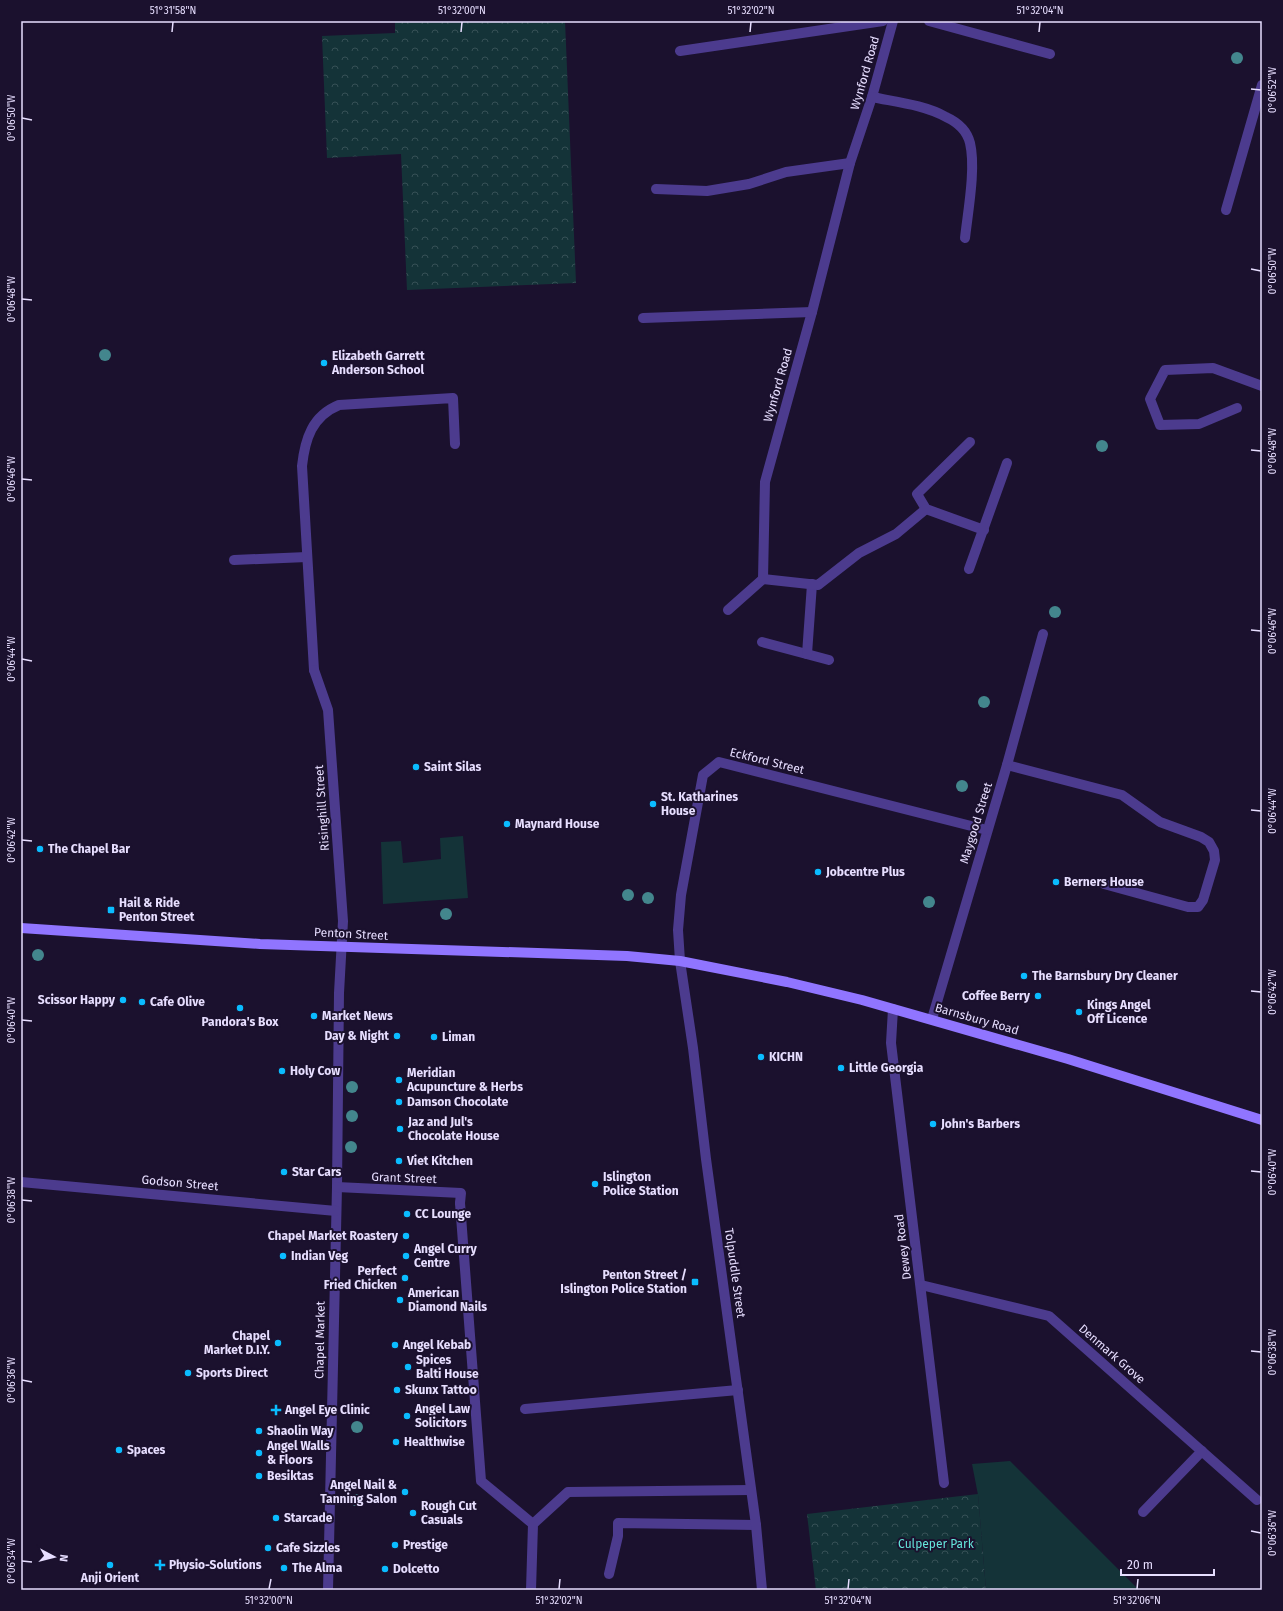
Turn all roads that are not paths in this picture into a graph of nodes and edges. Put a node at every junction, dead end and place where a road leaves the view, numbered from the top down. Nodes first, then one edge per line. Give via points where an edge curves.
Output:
1 (883, 21) edge
2 (893, 21) edge
3 (929, 21) edge
4 (680, 51) dead end
5 (1050, 54) dead end
6 (1262, 85) edge
7 (872, 97) junction
8 (850, 163) junction
9 (656, 188) dead end
10 (1226, 210) dead end
11 (965, 238) dead end
12 (812, 312) junction
13 (643, 318) dead end
14 (1262, 386) edge
15 (1237, 408) dead end
16 (970, 442) dead end
17 (455, 444) dead end
18 (1007, 463) dead end
19 (926, 509) junction
20 (984, 530) junction
21 (307, 557) junction
22 (234, 560) dead end
23 (969, 569) dead end
24 (763, 579) junction
25 (812, 584) junction
26 (728, 610) dead end
27 (1043, 634) dead end
28 (762, 642) dead end
29 (807, 654) junction
30 (829, 660) dead end
31 (1007, 765) junction
32 (987, 830) junction
33 (1104, 884) dead end
34 (21, 928) edge
35 (342, 946) junction
36 (680, 960) junction
37 (892, 1009) junction
38 (932, 1019) junction
39 (1262, 1120) edge
40 (21, 1182) edge
41 (337, 1187) junction
42 (336, 1211) junction
43 (921, 1285) junction
44 (738, 1390) junction
45 (525, 1409) dead end
46 (1202, 1451) junction
47 (944, 1482) dead end
48 (751, 1490) junction
49 (1257, 1500) dead end
50 (1144, 1512) dead end
51 (533, 1524) junction
52 (756, 1525) junction
53 (609, 1574) dead end
54 (328, 1590) edge
55 (531, 1590) edge
56 (762, 1590) edge

1 - 4 street
2 - 7 street, Wynford Road
3 - 5 street
6 - 10 street
7 - 8 street, Wynford Road
7 - 11 street via 946,116 964,131 970,142 972,156
8 - 9 street via 786,172 749,184 707,191
8 - 12 street, Wynford Road
12 - 13 street
12 - 24 street, Wynford Road via 765,482
14 - 15 street via 1213,368 1164,370 1150,399 1160,425 1200,424
16 - 19 street via 917,494
17 - 21 street, Risinghill Street via 453,398 358,402 327,409 318,418 304,448 302,466
18 - 20 street
19 - 20 street
19 - 25 street via 896,534 858,553 818,584
20 - 23 street
21 - 22 street
21 - 35 street, Risinghill Street via 314,670 328,710 341,889
24 - 25 street
24 - 26 street
25 - 29 street
27 - 31 street, Maygood Street
28 - 29 street
29 - 30 street
31 - 32 street, Maygood Street
31 - 33 street via 1122,795 1160,822 1201,837 1209,842 1214,851 1215,860 1203,900 1198,907 1188,907
32 - 36 street, Eckford Street via 719,762 703,775 681,895 678,930
32 - 38 street, Maygood Street
34 - 35 street, Penton Street via 260,944
35 - 36 street, Penton Street
35 - 41 street, Chapel Market via 339,993
36 - 37 street, Barnsbury Road via 786,982
36 - 44 street, Tolpuddle Street
37 - 38 street, Barnsbury Road
37 - 43 street, Dewey Road via 891,1043
38 - 39 street, Barnsbury Road
40 - 42 street, Godson Street
41 - 42 street, Chapel Market
41 - 51 street, Grant Street via 460,1192 481,1481
42 - 54 street, Chapel Market
43 - 46 street, Denmark Grove via 1049,1316
43 - 47 street, Dewey Road
44 - 45 street
44 - 48 street, Tolpuddle Street
46 - 49 street, Denmark Grove
46 - 50 street
48 - 51 street via 568,1492
48 - 52 street, Tolpuddle Street
51 - 55 street
52 - 53 street via 618,1523 618,1536
52 - 56 street, Tolpuddle Street

